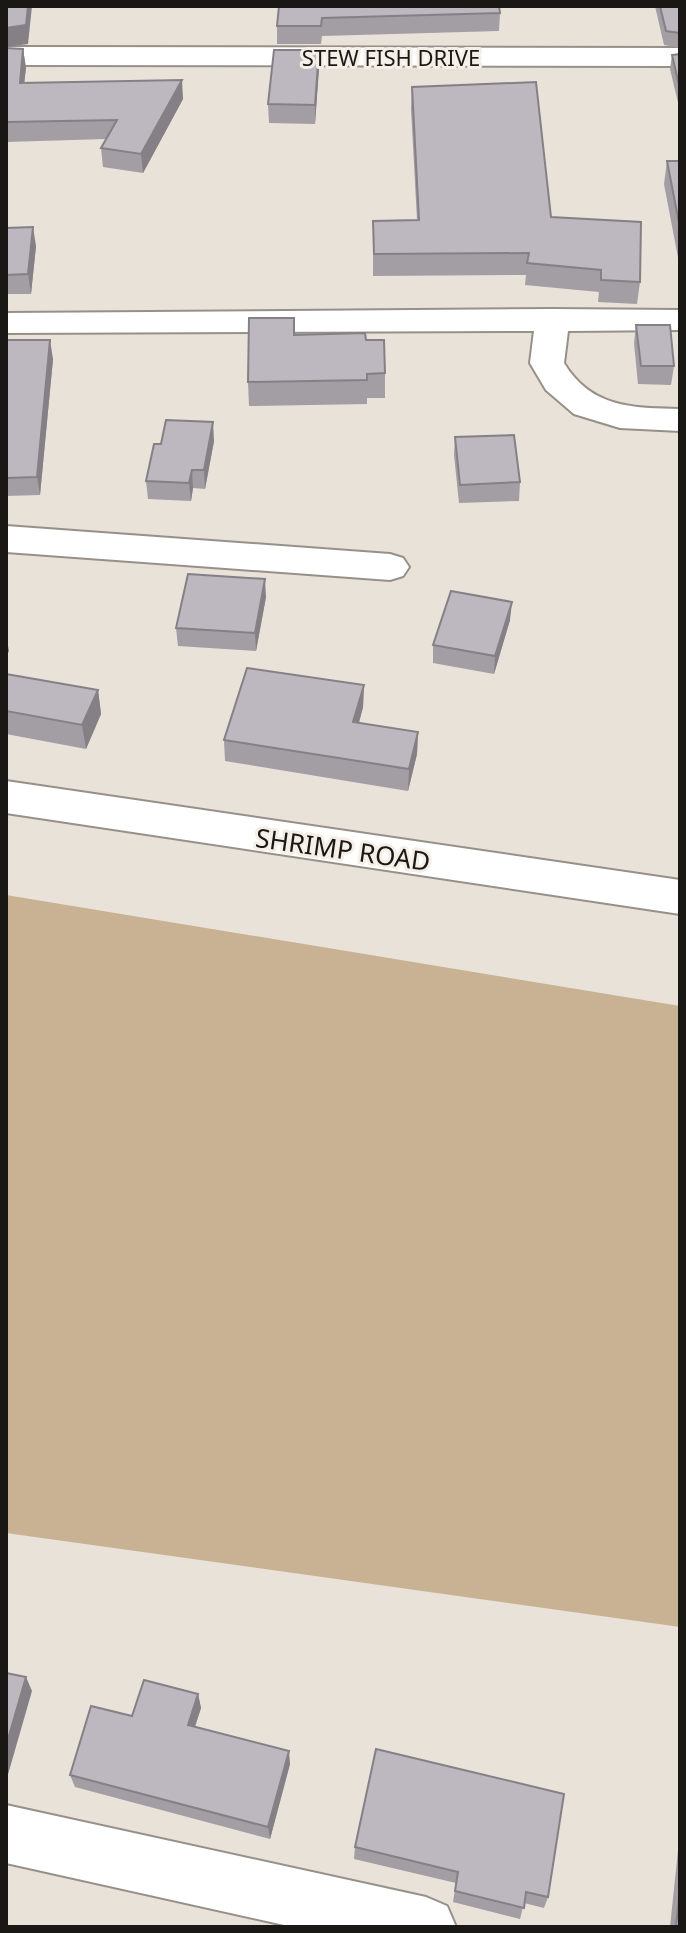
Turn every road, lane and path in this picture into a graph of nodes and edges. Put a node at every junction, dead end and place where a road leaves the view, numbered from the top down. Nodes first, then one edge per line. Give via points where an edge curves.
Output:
1 (6, 56) edge
2 (680, 57) edge
3 (552, 319) junction
4 (680, 320) edge
5 (6, 323) edge
6 (680, 420) edge
7 (6, 539) edge
8 (390, 567) dead end
9 (6, 797) edge
10 (680, 897) edge
11 (6, 1834) edge
12 (426, 1927) edge

1 - 2 street, STEW FISH DRIVE
3 - 4 street
3 - 5 street
3 - 6 street via 547,363 569,396 607,414
7 - 8 street
9 - 10 street, SHRIMP ROAD
11 - 12 street

